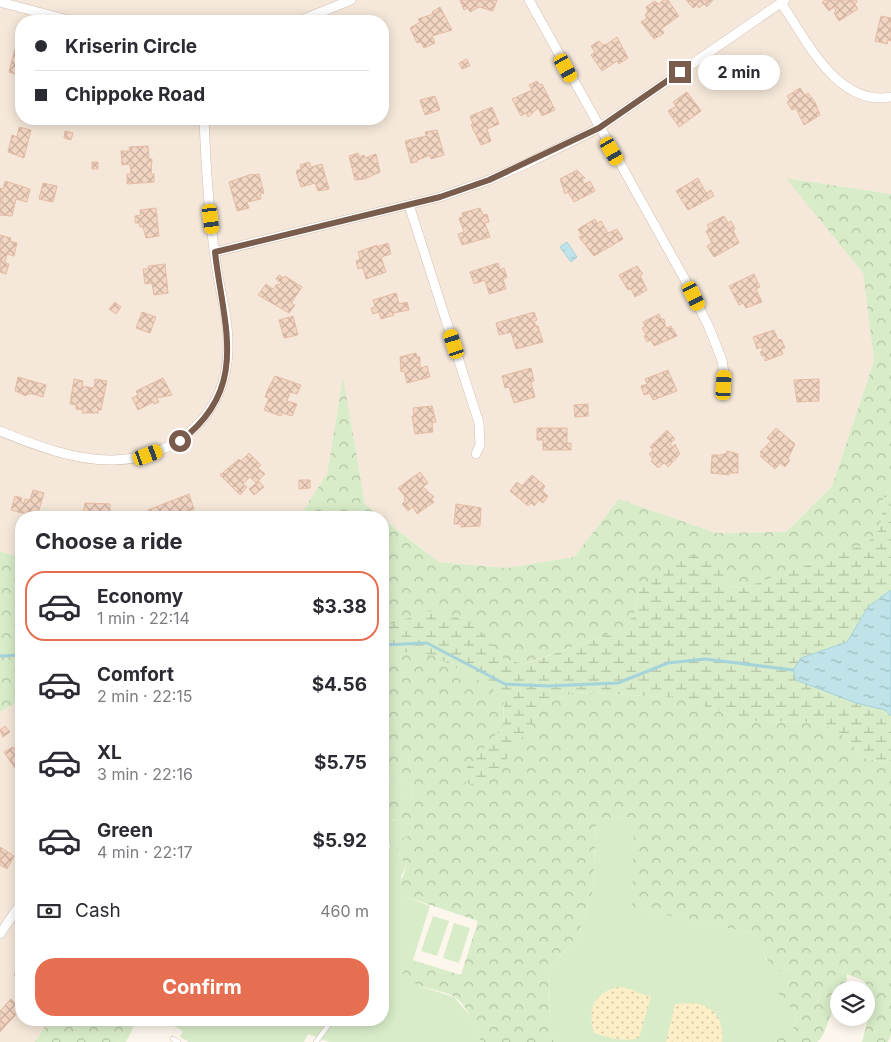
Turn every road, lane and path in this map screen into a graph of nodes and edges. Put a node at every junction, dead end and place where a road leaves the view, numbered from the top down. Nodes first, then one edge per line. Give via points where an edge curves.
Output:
1 (351, 0) edge
2 (529, 0) edge
3 (783, 1) edge
4 (0, 2) edge
5 (49, 15) edge
6 (314, 15) edge
7 (891, 97) edge
8 (204, 125) edge
9 (599, 128) junction
10 (409, 204) junction
11 (215, 252) junction
12 (722, 390) dead end
13 (0, 431) edge
14 (476, 454) dead end
15 (15, 911) edge
16 (1, 930) edge
17 (328, 1026) edge
18 (173, 1039) dead end
19 (178, 1042) edge
20 (316, 1042) edge

1 - 6 street
2 - 9 street
3 - 7 street via 838,82 870,99
3 - 9 street
4 - 5 street
8 - 11 street
9 - 10 street via 489,180
9 - 12 street via 708,325 722,360
10 - 11 street
10 - 14 street via 479,423 480,445
11 - 13 street via 228,332 227,365 216,400 194,430 148,455 113,460 47,448
15 - 16 street
17 - 20 lane
18 - 19 lane

